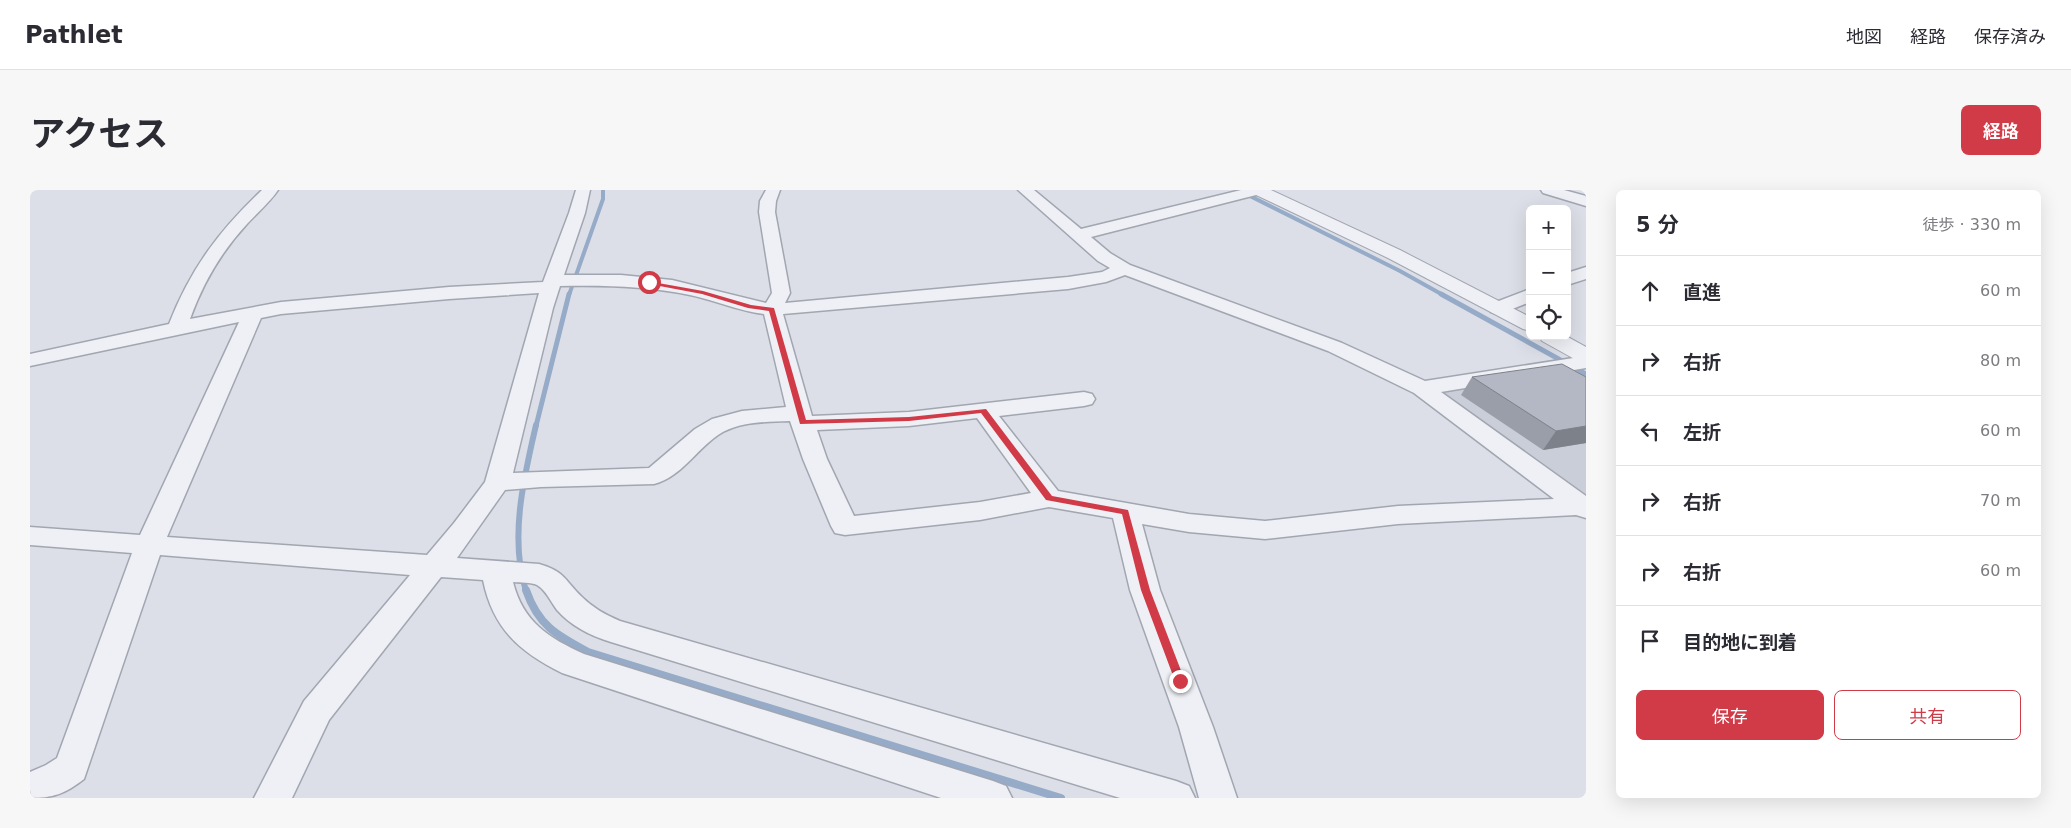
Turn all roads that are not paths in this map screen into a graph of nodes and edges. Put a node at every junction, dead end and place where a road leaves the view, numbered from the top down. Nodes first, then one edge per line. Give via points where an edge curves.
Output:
1 (271, 190) edge
2 (583, 190) edge
3 (773, 190) edge
4 (1025, 190) edge
5 (1548, 190) edge
6 (1251, 192) edge
7 (1586, 201) edge
8 (1079, 235) junction
9 (1124, 269) junction
10 (1586, 272) edge
11 (1571, 278) edge
12 (555, 283) junction
13 (1526, 297) edge
14 (1498, 308) junction
15 (772, 310) junction
16 (253, 313) junction
17 (1526, 323) edge
18 (177, 328) junction
19 (1557, 340) edge
20 (1586, 356) edge
21 (30, 360) edge
22 (1586, 362) edge
23 (1422, 388) junction
24 (1084, 400) dead end
25 (983, 410) junction
26 (801, 418) junction
27 (502, 483) junction
28 (1049, 498) junction
29 (1584, 507) edge
30 (1125, 512) junction
31 (30, 536) edge
32 (149, 546) junction
33 (435, 566) junction
34 (501, 570) junction
35 (30, 789) edge
36 (273, 798) edge
37 (993, 798) edge
38 (1176, 798) edge
39 (1218, 798) edge

1 - 18 street via 239,222 209,260 195,283
2 - 12 street
3 - 15 street via 766,212 781,293
4 - 8 street
5 - 7 street
6 - 8 street
6 - 14 street via 1394,254
8 - 9 street
9 - 15 street via 1106,277 1068,283
9 - 23 street via 1335,347
10 - 11 street
12 - 15 street via 618,280 663,284
12 - 16 street
12 - 27 street via 503,467
13 - 14 street
14 - 17 street
15 - 26 street
16 - 18 street
16 - 32 street
18 - 21 street
19 - 20 street
22 - 23 street
23 - 29 street
24 - 25 street
25 - 26 street via 909,419
25 - 28 street
26 - 27 street via 722,423 654,476
26 - 28 street via 815,459 845,526 980,511
27 - 33 street
28 - 30 street
29 - 30 street via 1398,515 1265,530 1216,527
30 - 39 street via 1145,590 1196,727
31 - 32 street
32 - 33 street
32 - 35 street via 71,768 59,777
33 - 34 street
33 - 36 street via 316,711
34 - 37 street via 507,610 519,628 536,643 574,664
34 - 38 street via 550,576 582,615 611,630

